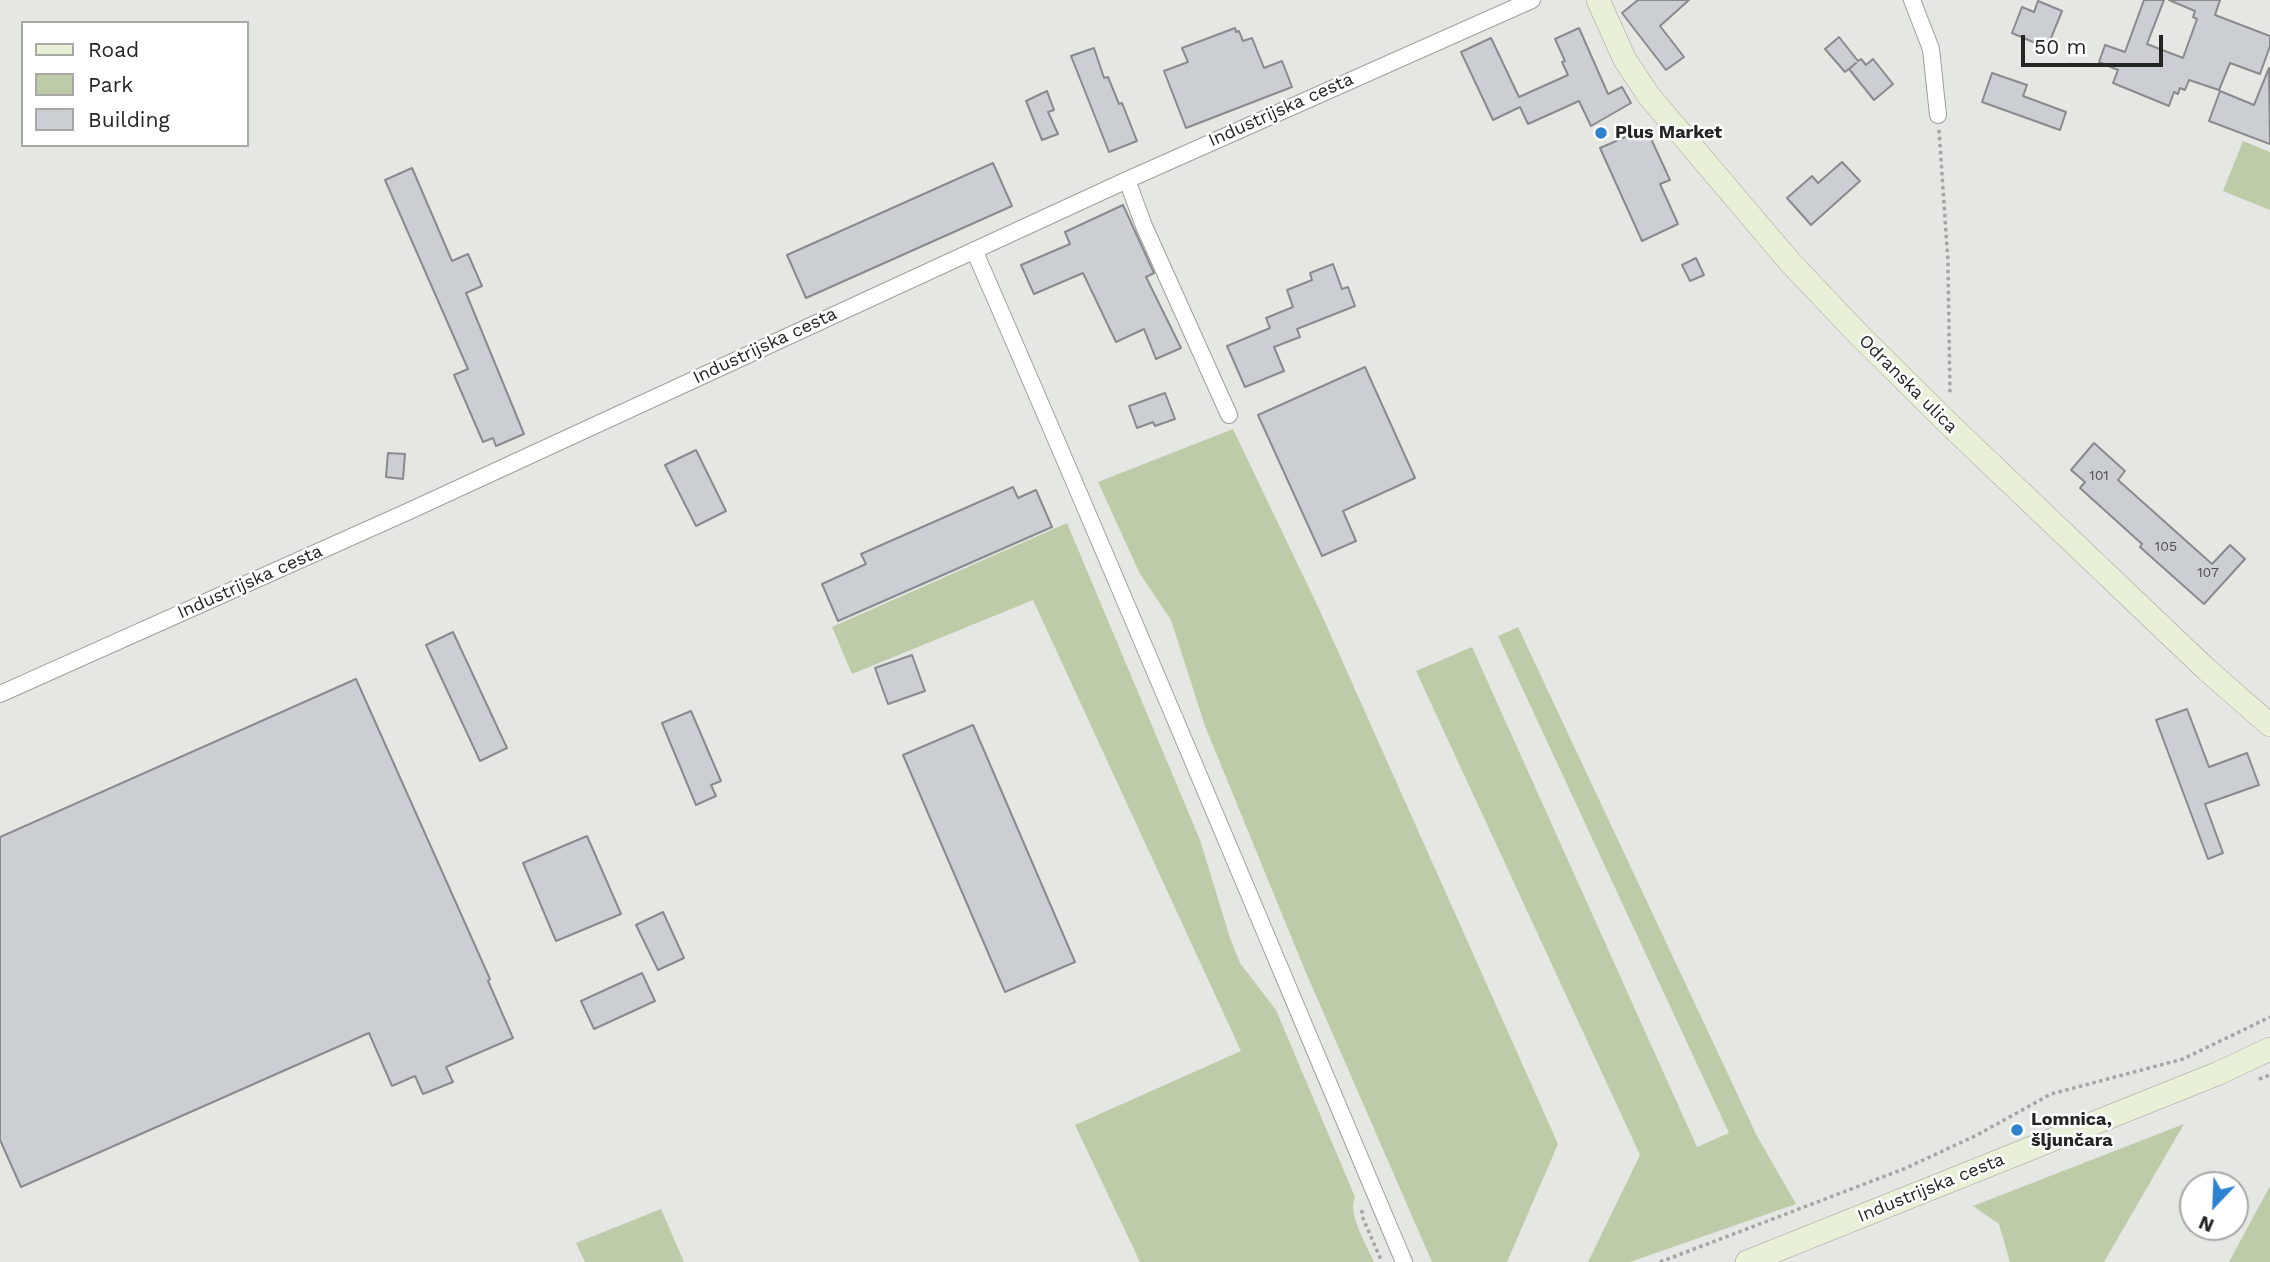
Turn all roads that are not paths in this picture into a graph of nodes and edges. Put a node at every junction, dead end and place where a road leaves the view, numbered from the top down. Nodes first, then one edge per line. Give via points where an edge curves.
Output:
1 (1532, 0) edge
2 (1598, 0) edge
3 (1912, 0) edge
4 (1938, 116) road end
5 (1127, 180) junction
6 (974, 250) junction
7 (1229, 415) dead end
8 (0, 694) edge
9 (2270, 725) edge
10 (2270, 1049) edge
11 (1404, 1262) edge
12 (1747, 1262) edge

1 - 5 street, Industrijska cesta
2 - 9 main road, Odranska ulica via 1625,60 1666,116 1860,337 2196,660
3 - 4 street via 1931,49
5 - 6 street, Industrijska cesta
5 - 7 street
6 - 8 street, Industrijska cesta
6 - 11 street
10 - 12 main road, Industrijska cesta

